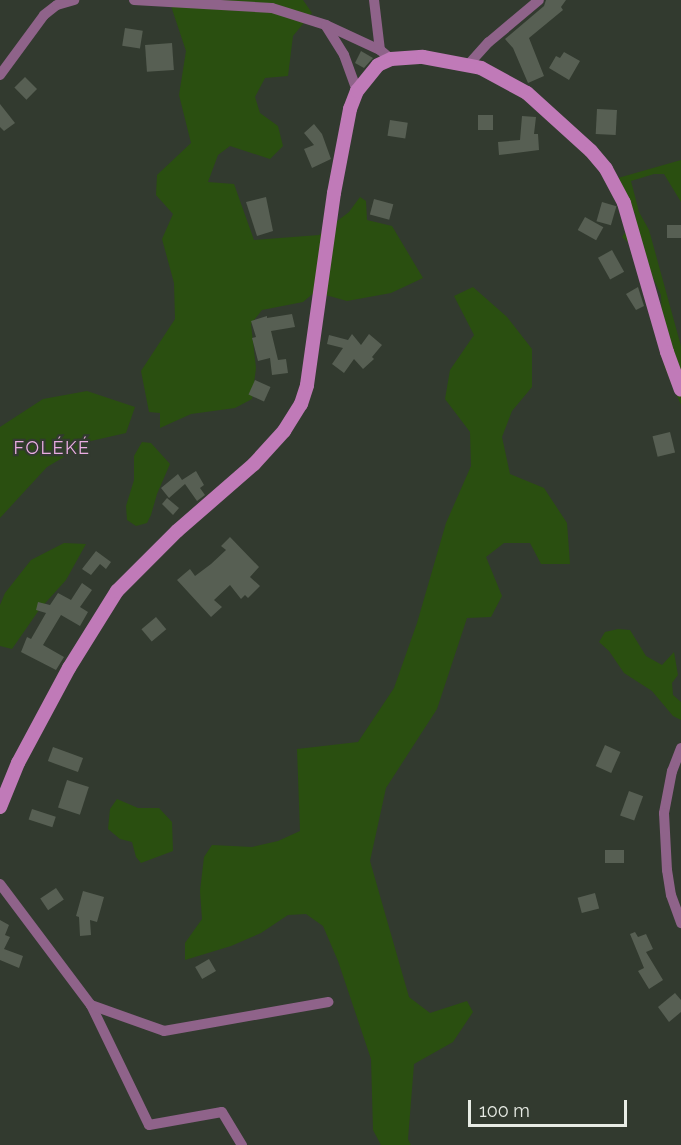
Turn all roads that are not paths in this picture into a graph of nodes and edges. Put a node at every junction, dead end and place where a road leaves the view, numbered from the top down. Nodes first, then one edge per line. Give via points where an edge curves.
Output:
1 (74, 0) edge
2 (134, 0) edge
3 (374, 0) edge
4 (539, 0) edge
5 (326, 26) junction
6 (385, 55) junction
7 (468, 65) junction
8 (0, 75) edge
9 (357, 91) junction
10 (681, 390) edge
11 (681, 748) edge
12 (0, 807) edge
13 (0, 884) edge
14 (681, 922) edge
15 (328, 1002) dead end
16 (91, 1005) junction
17 (242, 1145) edge

1 - 8 street via 57,5 44,15
2 - 5 street via 255,5
3 - 6 street
4 - 7 street
5 - 6 street
5 - 9 street via 344,55
6 - 7 street
6 - 9 street
7 - 10 street via 501,77 527,93 606,168 624,203
9 - 12 street via 334,193 301,404 284,431 254,464 177,531 117,591 69,668 18,763
11 - 14 street via 664,813 667,870
13 - 16 street
15 - 16 street via 164,1031
16 - 17 street via 148,1125 222,1112

